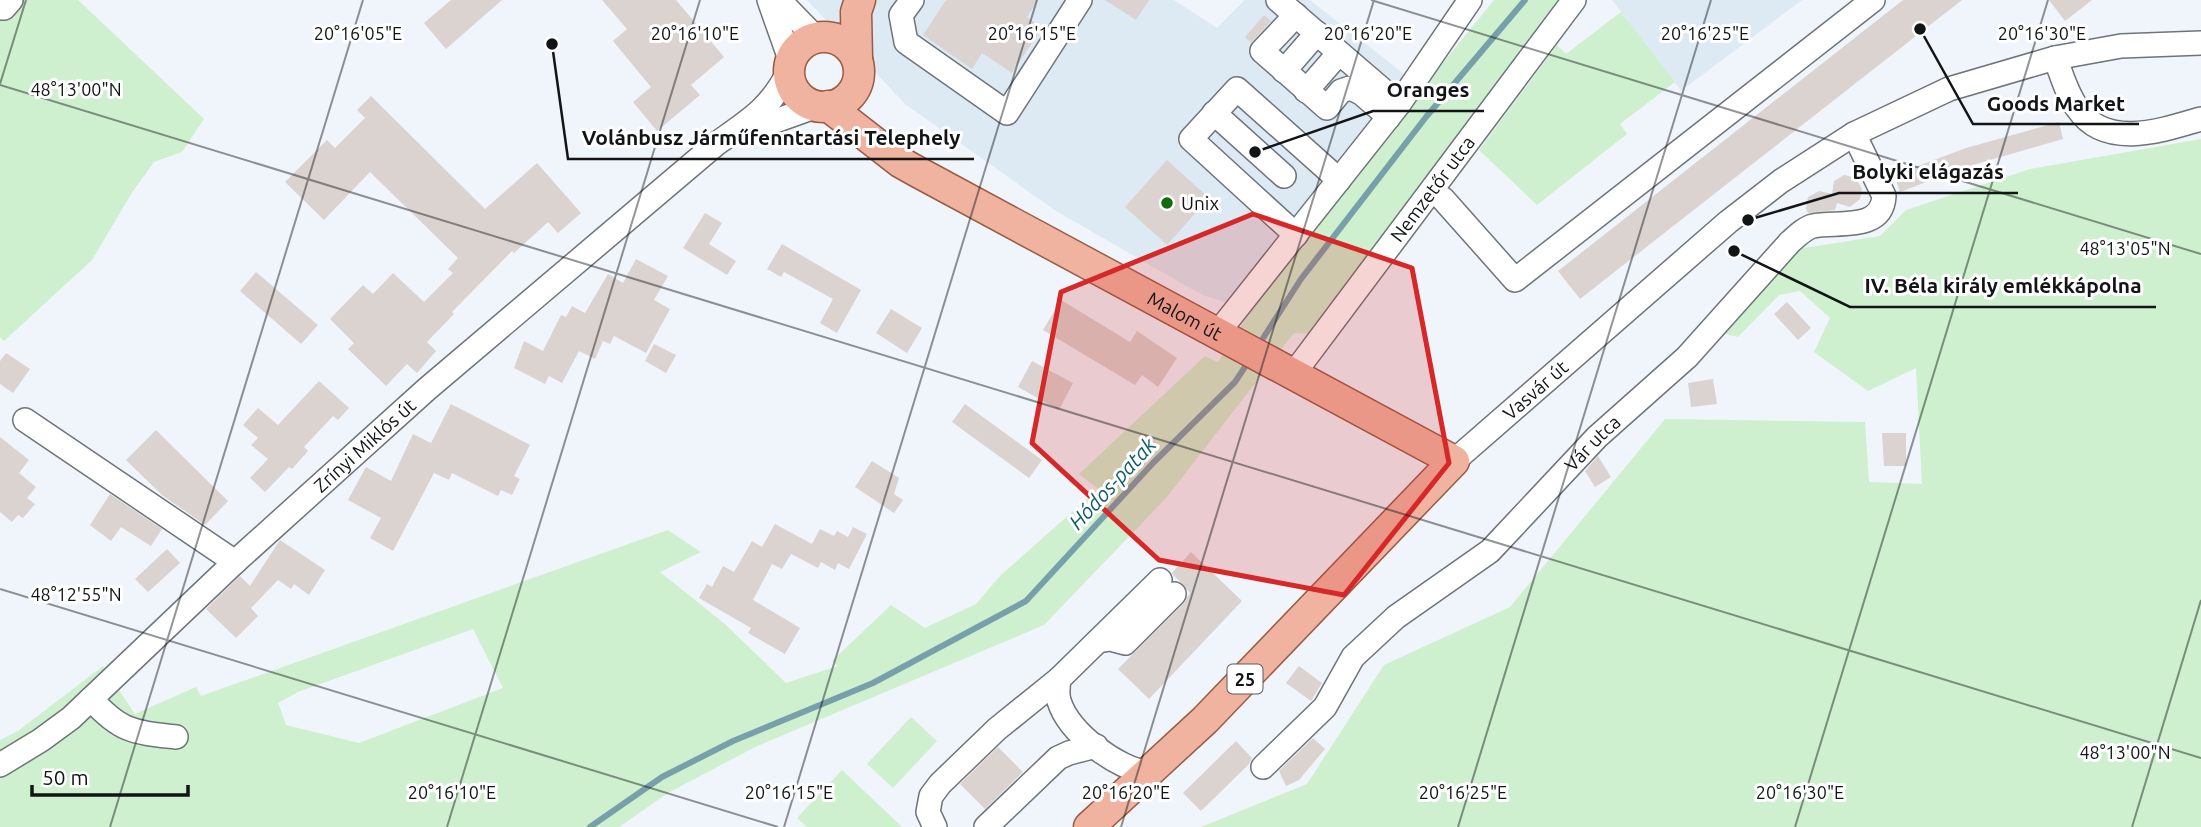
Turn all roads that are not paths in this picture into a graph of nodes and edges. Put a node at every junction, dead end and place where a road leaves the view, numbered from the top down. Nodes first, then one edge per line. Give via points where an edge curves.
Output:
1 (11, 0) edge
2 (769, 0) edge
3 (779, 0) edge
4 (848, 0) edge
5 (860, 0) edge
6 (912, 0) edge
7 (1080, 0) edge
8 (1470, 0) edge
9 (1574, 0) edge
10 (1873, 0) edge
11 (0, 8) edge
12 (1311, 28) edge
13 (820, 37) junction
14 (2201, 43) edge
15 (2055, 58) junction
16 (790, 67) junction
17 (858, 68) junction
18 (1290, 76) junction
19 (822, 106) junction
20 (1394, 110) junction
21 (1214, 113) junction
22 (2201, 119) edge
23 (736, 130) junction
24 (1854, 134) junction
25 (1306, 150) junction
26 (916, 171) junction
27 (1284, 176) junction
28 (1339, 180) junction
29 (1443, 198) dead end
30 (1261, 203) junction
31 (1296, 234) junction
32 (1221, 338) junction
33 (1285, 372) junction
34 (25, 420) dead end
35 (1393, 429) junction
36 (1454, 461) junction
37 (1394, 523) junction
38 (235, 562) junction
39 (1167, 587) dead end
40 (1059, 679) junction
41 (91, 699) junction
42 (1028, 704) junction
43 (1068, 717) junction
44 (176, 737) dead end
45 (1102, 752) junction
46 (1058, 758) junction
47 (0, 765) edge
48 (1263, 767) dead end
49 (1150, 773) junction
50 (1122, 798) junction
51 (935, 827) edge
52 (986, 827) edge
53 (1089, 827) edge

1 - 11 street
2 - 16 street
3 - 13 street
4 - 13 main road
5 - 17 main road, 25 via 856,12
6 - 7 street via 901,15 906,42 1007,113
8 - 20 street
9 - 33 street, Nemzetőr utca
10 - 29 street via 1515,280
12 - 18 street
12 - 18 street
12 - 20 street
13 - 16 main road via 800,46
13 - 17 main road via 844,43
14 - 15 street, Vasvár út via 2121,46
15 - 22 street via 2079,112 2103,129 2120,134 2162,131
15 - 24 street, Vasvár út via 1949,89
16 - 19 main road, 25 via 797,94
16 - 23 street, Zrínyi Miklós út via 767,107
17 - 19 main road via 855,88 848,97
17 - 26 main road, Malom út / 25 via 871,111
18 - 20 street via 1327,108 1341,91 1350,88
19 - 23 street, Zrínyi Miklós út
19 - 26 main road, Malom út / 25
20 - 28 street
21 - 25 street via 1237,89
21 - 27 street
21 - 30 street via 1191,139
23 - 38 street, Zrínyi Miklós út via 427,389
24 - 36 street, Vasvár út via 1728,222
24 - 48 street, Vár utca via 1884,196 1881,211 1853,224 1810,226 1790,242 1687,357 1597,437 1490,551 1396,617 1353,657 1325,707
25 - 27 street
25 - 28 street
26 - 32 main road, Malom út / 25
27 - 30 street
28 - 31 street
30 - 31 street
31 - 32 street
32 - 33 main road, Malom út / 25
33 - 35 main road, Malom út / 25
34 - 38 street
35 - 36 main road, Malom út / 25
35 - 37 main road, 25 via 1412,458 1415,475
36 - 37 main road, Vasvár út / 25
37 - 49 main road, Vasvár út / 25
38 - 41 street, Zrínyi Miklós út
39 - 40 street via 1098,641
40 - 42 street
40 - 43 street via 1060,702
41 - 44 street via 105,715 133,732
41 - 47 street, Zrínyi Miklós út via 41,740
42 - 43 street via 1053,707
42 - 51 street via 931,796 928,812
43 - 45 street
43 - 46 street
45 - 46 street via 1069,752
45 - 49 street via 1136,772
45 - 50 street via 1123,787
46 - 52 street
49 - 50 main road, Vasvár út / 25
50 - 53 main road, Vasvár út / 25

